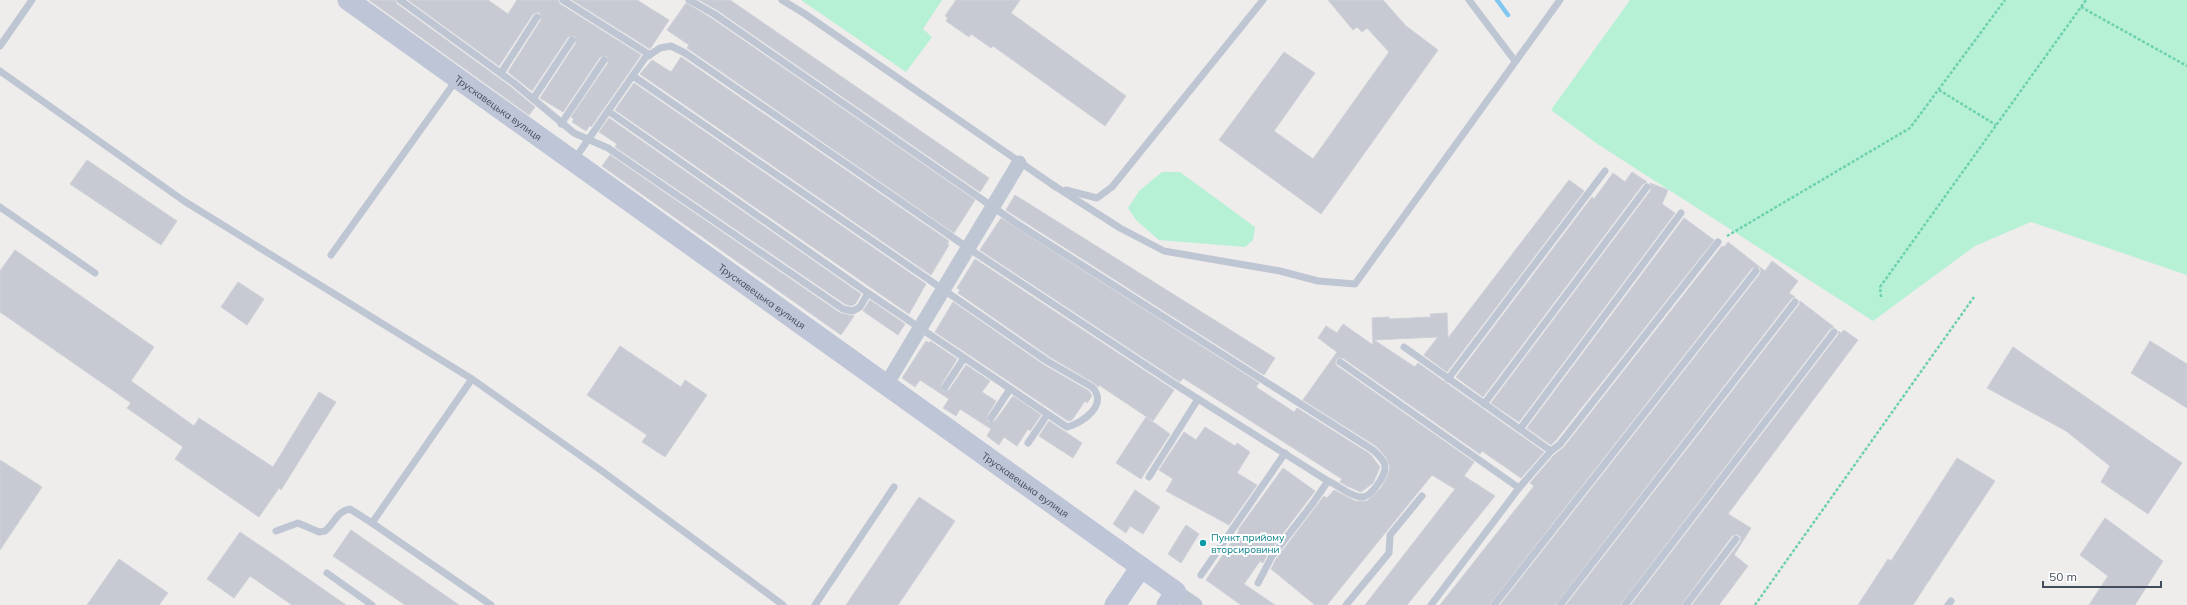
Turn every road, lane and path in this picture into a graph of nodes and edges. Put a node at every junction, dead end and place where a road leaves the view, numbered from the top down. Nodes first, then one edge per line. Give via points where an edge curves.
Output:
1 (32, 0) edge
2 (348, 0) edge
3 (400, 0) edge
4 (563, 0) edge
5 (689, 0) edge
6 (782, 0) edge
7 (1263, 0) edge
8 (1469, 0) edge
9 (1560, 0) edge
10 (2005, 0) edge
11 (2086, 0) edge
12 (2081, 7) junction
13 (537, 17) dead end
14 (572, 40) dead end
15 (0, 46) edge
16 (650, 55) junction
17 (604, 60) dead end
18 (1515, 61) junction
19 (2187, 66) edge
20 (0, 71) edge
21 (501, 73) junction
22 (633, 76) junction
23 (459, 78) junction
24 (1939, 90) junction
25 (533, 99) junction
26 (608, 111) junction
27 (561, 124) junction
28 (1996, 125) junction
29 (588, 139) junction
30 (574, 160) junction
31 (1019, 163) junction
32 (1605, 171) dead end
33 (1053, 185) junction
34 (1647, 187) dead end
35 (0, 207) edge
36 (992, 207) junction
37 (1681, 213) dead end
38 (1718, 242) joint
39 (968, 248) junction
40 (331, 255) dead end
41 (1756, 271) dead end
42 (95, 273) dead end
43 (943, 290) junction
44 (868, 293) junction
45 (1974, 296) dead end
46 (1881, 297) dead end
47 (1795, 302) dead end
48 (920, 328) junction
49 (1834, 332) dead end
50 (1404, 347) dead end
51 (964, 358) junction
52 (1340, 362) dead end
53 (472, 379) junction
54 (1448, 379) junction
55 (886, 385) junction
56 (945, 387) dead end
57 (1010, 389) junction
58 (1198, 400) junction
59 (1484, 404) junction
60 (1047, 415) junction
61 (991, 418) dead end
62 (1520, 429) junction
63 (1028, 443) dead end
64 (1551, 450) junction
65 (1285, 453) junction
66 (1149, 477) dead end
67 (1328, 481) junction
68 (894, 487) dead end
69 (1519, 488) junction
70 (1422, 496) dead end
71 (372, 523) junction
72 (276, 531) dead end
73 (1736, 539) dead end
74 (1141, 567) junction
75 (326, 574) dead end
76 (1201, 574) dead end
77 (1258, 583) dead end
78 (1171, 598) edge
79 (372, 605) edge
80 (491, 605) edge
81 (783, 605) edge
82 (815, 605) edge
83 (1115, 605) edge
84 (1195, 605) edge
85 (1346, 605) edge
86 (1431, 605) edge
87 (1494, 605) edge
88 (1560, 605) edge
89 (1625, 605) edge
90 (1686, 605) edge
91 (1755, 605) edge

1 - 15 lane
2 - 23 street, Трускавецька вулиця
3 - 21 lane
4 - 16 lane
5 - 36 lane via 714,14
6 - 31 lane
7 - 33 lane via 1112,187 1097,198 1072,193
8 - 18 lane
9 - 18 lane
10 - 24 path
11 - 12 path
12 - 19 path
12 - 28 path
13 - 21 lane
14 - 25 lane
16 - 22 lane
16 - 39 lane via 660,48 671,46 685,53
17 - 27 lane
18 - 33 lane via 1355,284 1318,281 1280,271 1164,251 1120,228
20 - 53 lane via 184,201
21 - 25 lane
22 - 26 lane
22 - 43 lane
23 - 30 street, Трускавецька вулиця
23 - 40 lane
24 - 28 path
24 - 38 path via 1910,128
25 - 27 lane
26 - 29 lane
26 - 44 lane
27 - 29 lane
28 - 46 path via 1880,287
29 - 30 lane
29 - 44 lane via 608,148 843,309 853,311 860,307
30 - 55 street, Трускавецька вулиця
31 - 33 lane
31 - 36 street
32 - 54 lane
34 - 59 lane
35 - 42 lane
36 - 39 street
36 - 67 lane via 1373,450 1382,458 1385,467 1370,494 1363,498
37 - 62 lane
38 - 64 lane via 1560,444
39 - 43 street
39 - 58 lane
41 - 87 lane
43 - 48 street
43 - 60 lane via 1097,392 1099,398 1091,414 1075,425 1067,427
44 - 48 lane
45 - 91 path
47 - 88 lane
48 - 51 lane
48 - 55 street
49 - 89 lane
50 - 54 lane
51 - 56 lane
51 - 57 lane
52 - 69 lane
53 - 71 lane
53 - 81 lane
54 - 59 lane
55 - 74 street, Трускавецька вулиця
57 - 60 lane
57 - 61 lane
58 - 65 lane
58 - 66 lane
59 - 62 lane
60 - 63 lane
62 - 64 lane
64 - 69 lane
65 - 67 lane
65 - 76 lane
67 - 77 lane via 1272,556
68 - 82 lane
69 - 86 lane
70 - 85 lane via 1390,535 1389,553
71 - 72 lane via 350,509 339,514 325,531 319,532 298,523
71 - 80 lane
73 - 90 lane
74 - 78 street, Трускавецька вулиця
74 - 83 street
75 - 79 lane
78 - 84 street

